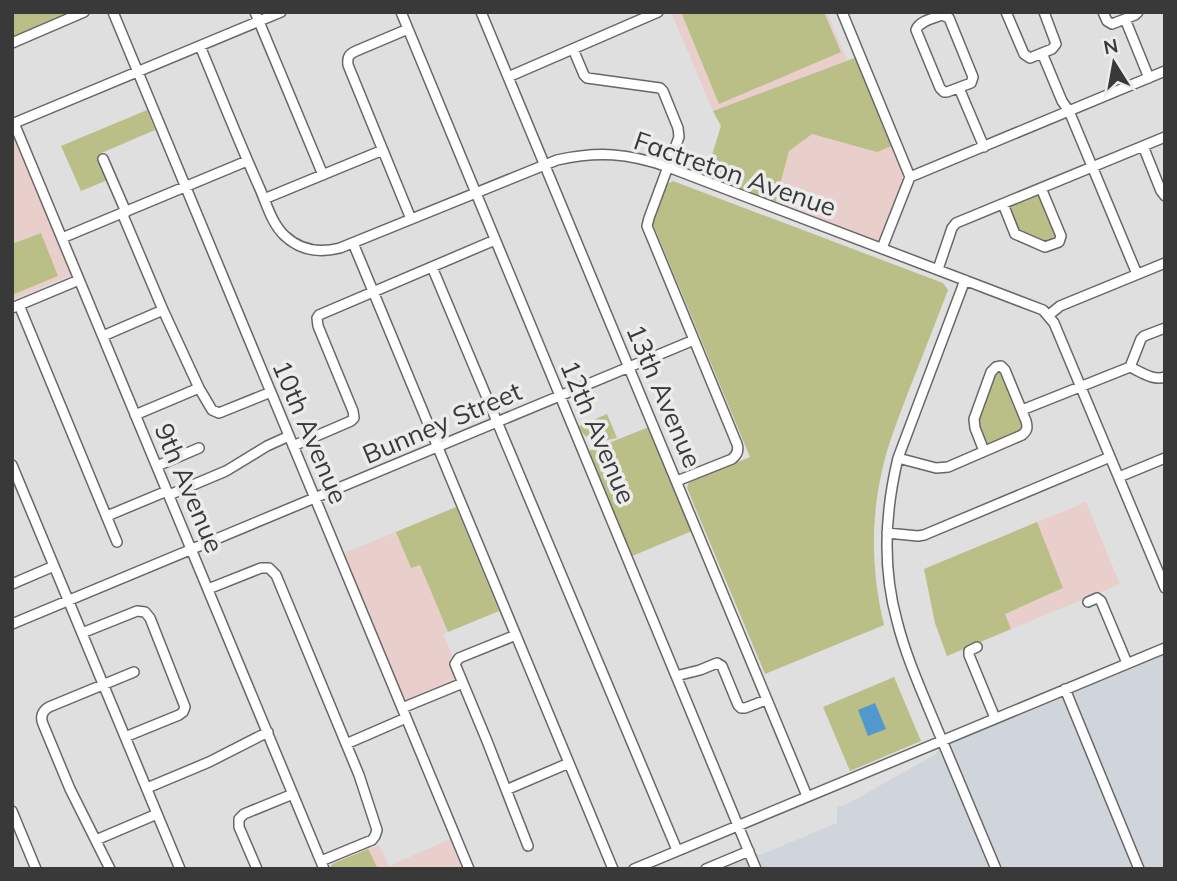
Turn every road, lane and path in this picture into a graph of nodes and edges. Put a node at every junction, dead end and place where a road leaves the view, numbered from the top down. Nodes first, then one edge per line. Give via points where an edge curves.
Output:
1 (84, 12) edge
2 (113, 12) edge
3 (281, 12) edge
4 (401, 12) edge
5 (482, 12) edge
6 (658, 12) edge
7 (842, 12) edge
8 (1006, 12) edge
9 (1044, 12) edge
10 (1104, 12) edge
11 (1138, 12) edge
12 (929, 16) edge
13 (257, 17) edge
14 (1125, 19) junction
15 (408, 29) junction
16 (12, 43) edge
17 (200, 46) junction
18 (573, 50) junction
19 (1042, 54) junction
20 (1165, 71) edge
21 (137, 72) junction
22 (508, 77) junction
23 (1149, 78) junction
24 (959, 88) junction
25 (1069, 111) junction
26 (13, 123) edge
27 (1165, 136) edge
28 (1143, 146) junction
29 (984, 147) junction
30 (383, 150) junction
31 (103, 159) dead end
32 (247, 161) junction
33 (544, 165) junction
34 (668, 167) junction
35 (1092, 167) junction
36 (323, 175) junction
37 (910, 177) junction
38 (185, 187) junction
39 (1041, 188) junction
40 (476, 192) junction
41 (1165, 195) edge
42 (264, 199) junction
43 (1003, 204) junction
44 (124, 213) junction
45 (411, 219) junction
46 (62, 238) junction
47 (495, 240) junction
48 (353, 243) junction
49 (882, 248) junction
50 (1165, 263) edge
51 (432, 267) junction
52 (938, 270) junction
53 (1137, 274) junction
54 (79, 280) junction
55 (965, 280) junction
56 (373, 292) junction
57 (15, 306) edge
58 (163, 310) junction
59 (1049, 315) junction
60 (1165, 328) edge
61 (103, 336) junction
62 (694, 340) junction
63 (629, 367) junction
64 (1130, 367) junction
65 (1165, 377) edge
66 (1081, 387) junction
67 (199, 388) junction
68 (271, 392) junction
69 (560, 396) junction
70 (1022, 410) junction
71 (135, 415) junction
72 (497, 422) junction
73 (289, 436) junction
74 (293, 446) junction
75 (438, 447) junction
76 (199, 448) dead end
77 (984, 451) junction
78 (1110, 457) junction
79 (898, 458) junction
80 (1165, 458) edge
81 (12, 465) edge
82 (157, 466) junction
83 (1119, 477) junction
84 (677, 481) junction
85 (168, 493) junction
86 (315, 499) junction
87 (107, 516) junction
88 (887, 533) junction
89 (117, 542) dead end
90 (192, 550) junction
91 (1160, 565) edge
92 (54, 566) junction
93 (12, 583) edge
94 (1165, 588) edge
95 (208, 589) junction
96 (69, 601) junction
97 (1088, 601) dead end
98 (12, 624) edge
99 (82, 633) junction
100 (516, 635) junction
101 (977, 647) dead end
102 (1165, 648) edge
103 (1127, 663) junction
104 (134, 672) dead end
105 (676, 676) junction
106 (463, 682) junction
107 (103, 685) junction
108 (1065, 689) junction
109 (766, 700) junction
110 (402, 708) junction
111 (406, 718) junction
112 (995, 718) junction
113 (268, 732) junction
114 (125, 737) junction
115 (942, 740) junction
116 (346, 744) junction
117 (569, 763) junction
118 (147, 788) junction
119 (506, 789) junction
120 (293, 794) junction
121 (807, 796) junction
122 (12, 811) edge
123 (157, 814) junction
124 (738, 825) junction
125 (96, 840) junction
126 (528, 846) dead end
127 (677, 850) junction
128 (749, 851) junction
129 (323, 865) edge
130 (36, 869) edge
131 (110, 869) edge
132 (180, 869) edge
133 (257, 869) edge
134 (468, 869) edge
135 (613, 869) edge
136 (634, 869) edge
137 (706, 869) edge
138 (756, 869) edge
139 (996, 869) edge
140 (1139, 869) edge

1 - 16 street
2 - 21 street, 10th Avenue
3 - 13 street
4 - 15 street, 12th Avenue
5 - 22 street, 13th Avenue
6 - 18 street
7 - 37 street
8 - 19 street via 1026,57
9 - 19 street via 1056,44
10 - 14 street via 1112,24
11 - 14 street
12 - 24 street via 948,17 960,43 973,78
12 - 24 street via 916,30 940,89
13 - 17 street
13 - 36 street
14 - 23 street
15 - 30 street via 349,55 348,65
15 - 40 street, 12th Avenue
17 - 21 street
17 - 32 street, Factreton Avenue
18 - 22 street
18 - 34 street via 587,78 656,86 663,91 679,132
19 - 25 street
20 - 23 street
21 - 26 street
21 - 38 street, 10th Avenue
22 - 33 street, 13th Avenue
23 - 25 street
24 - 29 street
25 - 29 street
25 - 35 street
26 - 46 street, 9th Avenue
27 - 28 street
28 - 35 street
28 - 41 street
29 - 37 street
30 - 36 street
30 - 45 street
31 - 44 street
32 - 38 street
32 - 42 street, Factreton Avenue
33 - 34 street, Factreton Avenue via 604,154
33 - 40 street, Factreton Avenue
33 - 63 street, 13th Avenue
34 - 49 street, Factreton Avenue
34 - 62 street via 647,226
35 - 39 street
35 - 53 street
36 - 42 street
37 - 49 street
38 - 44 street
38 - 68 street, 10th Avenue
39 - 43 street
39 - 43 street via 1061,236 1051,246 1015,234
40 - 45 street, Factreton Avenue
40 - 47 street, 12th Avenue
42 - 48 street, Factreton Avenue via 278,228 300,247 330,250
43 - 52 street via 954,224
44 - 46 street
44 - 58 street
45 - 48 street, Factreton Avenue
46 - 54 street, 9th Avenue
47 - 51 street
47 - 69 street, 12th Avenue
48 - 56 street
49 - 52 street, Factreton Avenue
50 - 53 street
51 - 56 street
51 - 72 street
52 - 55 street, Factreton Avenue
53 - 59 street via 1060,306
54 - 57 street
54 - 61 street, 9th Avenue
55 - 59 street, Factreton Avenue
55 - 79 street
56 - 74 street via 317,318 353,420
56 - 75 street
57 - 87 street
58 - 61 street
58 - 67 street
59 - 66 street
60 - 64 street via 1141,339
61 - 71 street, 9th Avenue
62 - 63 street, Bunney Street
62 - 84 street via 738,449 732,459
63 - 69 street, Bunney Street
63 - 84 street, 13th Avenue
64 - 65 street via 1154,378
64 - 66 street
66 - 70 street
66 - 78 street
67 - 68 street via 219,414
67 - 71 street
68 - 73 street, 10th Avenue
69 - 72 street, Bunney Street
69 - 105 street, 12th Avenue
70 - 77 street via 1026,432
70 - 77 street via 1005,370 996,367 974,419
71 - 82 street, 9th Avenue
72 - 75 street, Bunney Street
72 - 127 street
73 - 74 street, 10th Avenue
73 - 85 street via 226,471
74 - 86 street, 10th Avenue
75 - 86 street, Bunney Street
75 - 100 street
76 - 82 street
77 - 79 street via 936,468
78 - 83 street
78 - 88 street via 924,535
79 - 88 street
80 - 83 street
81 - 92 street
82 - 85 street, 9th Avenue
83 - 91 street
84 - 109 street, 13th Avenue
85 - 87 street
85 - 90 street, 9th Avenue
86 - 90 street, Bunney Street
86 - 110 street, 10th Avenue
87 - 89 street
88 - 115 street via 897,623
90 - 95 street, 9th Avenue
90 - 96 street, Bunney Street
91 - 94 street
92 - 93 street
92 - 96 street
95 - 113 street, 9th Avenue
95 - 116 street via 261,568 274,571
96 - 98 street, Bunney Street
96 - 99 street
97 - 103 street via 1101,601
99 - 107 street
99 - 114 street via 140,611 148,615 160,642 185,710
100 - 106 street via 457,659 455,666
100 - 117 street
101 - 112 street via 969,655
102 - 103 street
103 - 108 street
104 - 107 street
105 - 109 street via 717,663 741,708
105 - 124 street, 12th Avenue
106 - 110 street
106 - 119 street
107 - 114 street
107 - 125 street via 49,707 42,718
108 - 112 street
108 - 140 street
109 - 121 street, 13th Avenue
110 - 111 street, 10th Avenue
111 - 116 street
111 - 134 street, 10th Avenue
112 - 115 street
113 - 118 street
113 - 120 street, 9th Avenue
114 - 118 street
115 - 121 street
115 - 139 street
116 - 129 street via 376,834
117 - 119 street
117 - 135 street
118 - 123 street
119 - 126 street
120 - 129 street, 9th Avenue
120 - 133 street via 239,819
121 - 124 street
122 - 130 street
123 - 125 street
123 - 132 street
124 - 127 street
124 - 128 street, 12th Avenue
125 - 131 street
127 - 136 street
128 - 137 street
128 - 138 street, 12th Avenue

